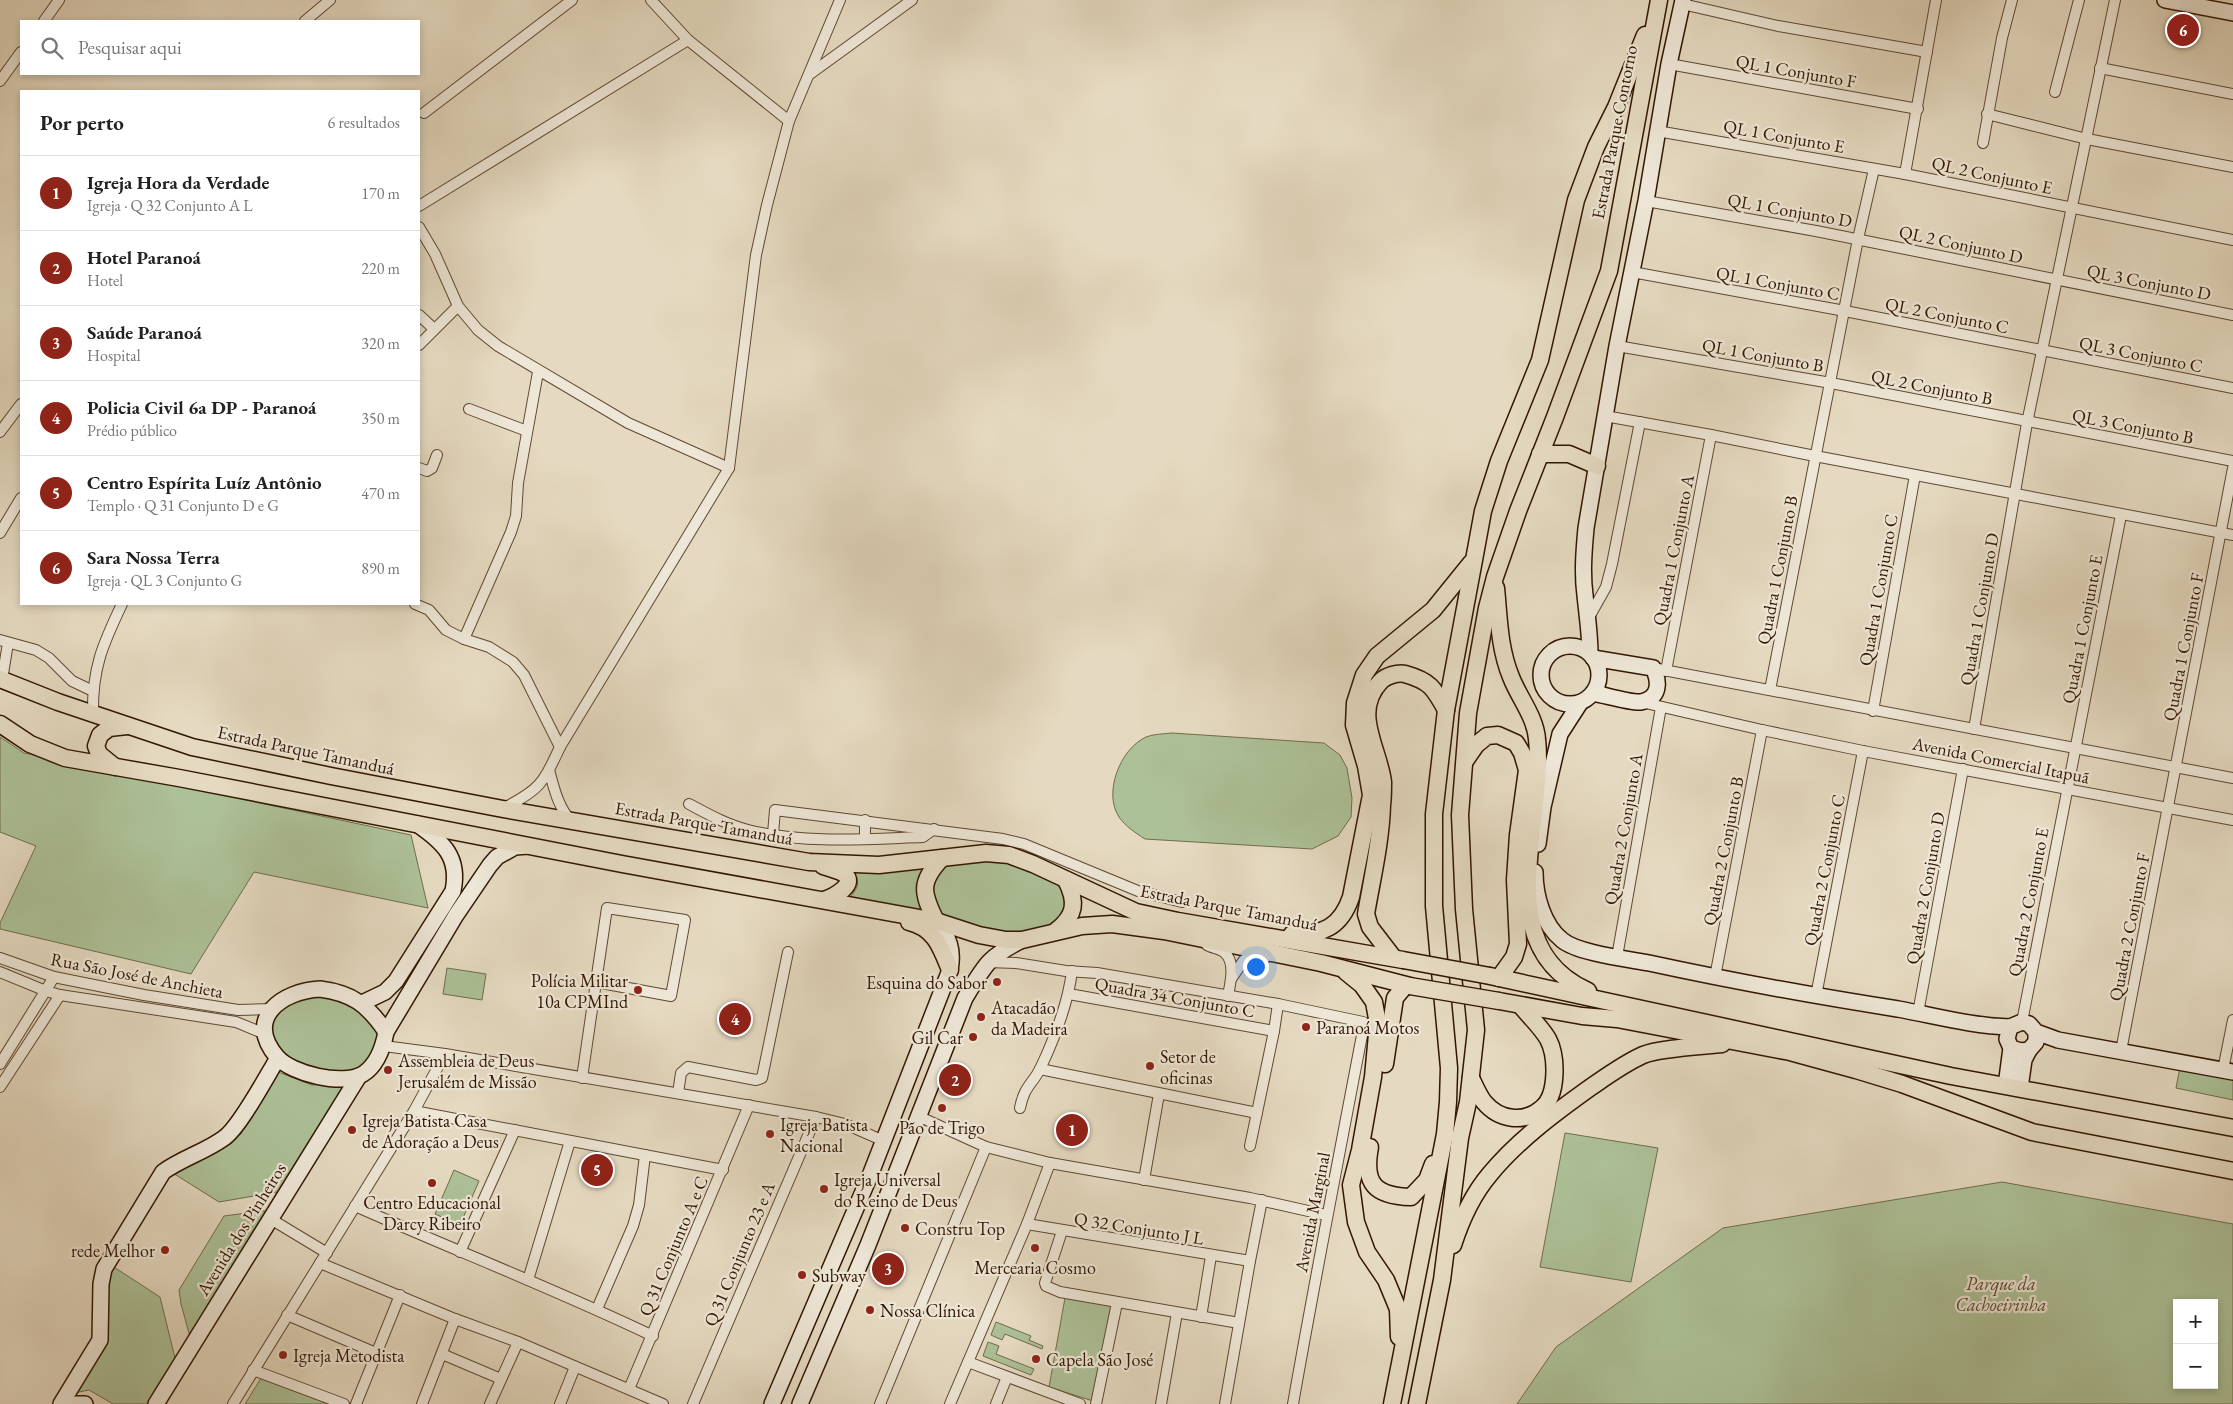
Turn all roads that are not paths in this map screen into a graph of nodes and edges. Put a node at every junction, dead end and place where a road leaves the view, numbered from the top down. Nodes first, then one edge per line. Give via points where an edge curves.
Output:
1 (59, 0) edge
2 (330, 0) edge
3 (572, 0) edge
4 (840, 0) edge
5 (912, 0) edge
6 (1659, 0) edge
7 (1936, 0) edge
8 (2012, 0) edge
9 (2079, 0) edge
10 (2115, 0) edge
11 (2165, 0) edge
12 (657, 2) edge
13 (1683, 2) edge
14 (2218, 5) edge
15 (2233, 13) edge
16 (1656, 18) junction
17 (45, 20) edge
18 (306, 20) edge
19 (688, 40) junction
20 (1927, 52) junction
21 (20, 53) edge
22 (1669, 64) junction
23 (2100, 68) junction
24 (810, 75) junction
25 (0, 81) edge
26 (2055, 92) dead end
27 (2233, 94) edge
28 (1918, 109) junction
29 (424, 113) dead end
30 (1987, 114) junction
31 (789, 121) junction
32 (1657, 131) junction
33 (2087, 139) junction
34 (1983, 143) dead end
35 (2233, 167) edge
36 (1874, 169) junction
37 (1905, 174) junction
38 (1646, 201) junction
39 (420, 205) edge
40 (2072, 209) junction
41 (420, 229) edge
42 (1858, 239) junction
43 (2233, 240) edge
44 (1632, 272) junction
45 (2058, 280) junction
46 (458, 306) junction
47 (1845, 311) junction
48 (2233, 315) edge
49 (420, 316) edge
50 (433, 328) junction
51 (420, 344) edge
52 (1617, 346) junction
53 (2043, 351) junction
54 (538, 372) junction
55 (1831, 383) junction
56 (2233, 388) edge
57 (20, 405) edge
58 (469, 409) dead end
59 (1605, 416) junction
60 (1640, 422) junction
61 (2027, 423) junction
62 (527, 431) junction
63 (0, 432) edge
64 (1711, 435) junction
65 (1540, 454) junction
66 (437, 456) dead end
67 (1816, 456) junction
68 (2233, 461) edge
69 (1597, 466) junction
70 (420, 468) edge
71 (729, 468) junction
72 (2233, 468) edge
73 (1915, 475) junction
74 (2016, 494) junction
75 (20, 500) edge
76 (2121, 515) junction
77 (0, 533) edge
78 (2221, 533) junction
79 (2233, 535) edge
80 (1474, 560) junction
81 (1495, 576) junction
82 (122, 605) edge
83 (417, 605) edge
84 (1589, 620) junction
85 (464, 639) junction
86 (4, 641) edge
87 (1573, 646) junction
88 (1592, 656) junction
89 (1660, 669) junction
90 (1, 680) edge
91 (1770, 690) junction
92 (93, 691) junction
93 (1593, 693) junction
94 (1555, 701) junction
95 (1640, 702) junction
96 (1580, 703) junction
97 (1661, 707) junction
98 (1446, 710) junction
99 (1872, 710) junction
100 (93, 714) junction
101 (0, 724) edge
102 (127, 726) junction
103 (1974, 729) junction
104 (1762, 730) junction
105 (1560, 734) junction
106 (560, 747) junction
107 (2075, 749) junction
108 (1863, 751) junction
109 (1464, 762) junction
110 (2176, 767) junction
111 (116, 768) junction
112 (1964, 769) junction
113 (549, 770) junction
114 (2233, 778) edge
115 (2066, 788) junction
116 (689, 804) dead end
117 (2169, 808) junction
118 (503, 809) junction
119 (865, 820) junction
120 (2233, 820) edge
121 (571, 821) junction
122 (415, 823) junction
123 (934, 829) junction
124 (773, 834) junction
125 (865, 839) junction
126 (530, 846) junction
127 (942, 858) junction
128 (809, 862) junction
129 (1087, 871) junction
130 (1072, 883) junction
131 (827, 901) junction
132 (1182, 902) dead end
133 (936, 921) junction
134 (1056, 931) junction
135 (1245, 933) junction
136 (1183, 935) junction
137 (1022, 940) junction
138 (788, 952) dead end
139 (1617, 957) junction
140 (0, 958) edge
141 (1398, 959) junction
142 (986, 962) junction
143 (1321, 963) junction
144 (1340, 968) junction
145 (950, 970) junction
146 (1069, 971) junction
147 (0, 972) edge
148 (54, 977) junction
149 (1494, 977) junction
150 (1715, 977) junction
151 (1231, 979) junction
152 (596, 982) junction
153 (1408, 986) junction
154 (46, 991) junction
155 (1070, 994) junction
156 (60, 995) junction
157 (1228, 996) junction
158 (1816, 996) junction
159 (362, 1003) junction
160 (1278, 1004) junction
161 (1620, 1005) junction
162 (1521, 1006) junction
163 (271, 1009) junction
164 (1918, 1013) junction
165 (2233, 1020) edge
166 (1274, 1031) junction
167 (265, 1034) junction
168 (2012, 1034) junction
169 (385, 1039) junction
170 (2034, 1041) junction
171 (1742, 1042) junction
172 (2121, 1051) junction
173 (445, 1054) junction
174 (918, 1054) junction
175 (278, 1058) junction
176 (940, 1062) junction
177 (0, 1064) edge
178 (1040, 1069) junction
179 (2228, 1071) edge
180 (359, 1076) junction
181 (582, 1078) junction
182 (1471, 1078) junction
183 (0, 1087) edge
184 (2013, 1087) junction
185 (678, 1092) junction
186 (1158, 1094) junction
187 (749, 1105) junction
188 (1020, 1108) dead end
189 (414, 1111) junction
190 (1257, 1113) junction
191 (816, 1117) junction
192 (920, 1117) junction
193 (2233, 1128) edge
194 (515, 1130) junction
195 (1444, 1134) junction
196 (570, 1141) junction
197 (884, 1141) junction
198 (1250, 1146) dead end
199 (986, 1147) junction
200 (645, 1155) junction
201 (1050, 1163) junction
202 (723, 1170) junction
203 (2233, 1171) edge
204 (1144, 1180) junction
205 (1334, 1182) junction
206 (1351, 1186) junction
207 (1262, 1200) junction
208 (355, 1206) junction
209 (1326, 1216) junction
210 (269, 1218) junction
211 (1027, 1224) junction
212 (1062, 1231) junction
213 (460, 1252) junction
214 (326, 1253) junction
215 (1211, 1256) junction
216 (1250, 1261) junction
217 (320, 1263) junction
218 (528, 1280) junction
219 (1442, 1280) junction
220 (400, 1295) junction
221 (1117, 1302) junction
222 (598, 1309) junction
223 (1177, 1313) junction
224 (286, 1315) junction
225 (1201, 1316) junction
226 (455, 1319) junction
227 (1239, 1324) junction
228 (653, 1336) junction
229 (518, 1342) junction
230 (376, 1353) junction
231 (442, 1354) junction
232 (794, 1356) junction
233 (968, 1362) junction
234 (1400, 1365) junction
235 (817, 1366) junction
236 (576, 1368) junction
237 (252, 1370) junction
238 (1007, 1377) junction
239 (501, 1379) junction
240 (629, 1389) junction
241 (775, 1398) edge
242 (800, 1403) edge
243 (61, 1404) edge
244 (76, 1404) edge
245 (85, 1404) edge
246 (156, 1404) edge
247 (232, 1404) edge
248 (344, 1404) edge
249 (356, 1404) edge
250 (422, 1404) edge
251 (490, 1404) edge
252 (560, 1404) edge
253 (663, 1404) edge
254 (692, 1404) edge
255 (880, 1404) edge
256 (950, 1404) edge
257 (996, 1404) edge
258 (1080, 1404) edge
259 (1096, 1404) edge
260 (1161, 1404) edge
261 (1225, 1404) edge
262 (1293, 1404) edge
263 (1392, 1404) edge
264 (1417, 1404) edge

1 - 17 street
2 - 18 street
3 - 29 street
4 - 24 street
5 - 24 street
6 - 16 main road, Estrada Parque Contorno
7 - 20 street
8 - 30 street
9 - 26 street
10 - 23 street, Quadra 1 Conjunto D
11 - 14 street
12 - 19 street
13 - 20 street via 1778,26
13 - 22 street
14 - 15 street
16 - 65 main road, Estrada Parque Contorno via 1609,270
16 - 80 main road via 1642,40 1576,200 1542,352 1499,460 1483,511
19 - 31 street
19 - 39 street
20 - 28 street
21 - 25 street
22 - 28 street, QL 1 Conjunto F
22 - 32 street
23 - 27 street
23 - 33 street, Quadra 1 Conjunto D
24 - 31 street
28 - 37 street
30 - 33 street
30 - 34 street
31 - 71 street via 756,255
32 - 36 street, QL 1 Conjunto E
32 - 38 street
33 - 35 street
33 - 40 street, Quadra 1 Conjunto D
36 - 37 street, QL 1 Conjunto E
36 - 42 street, QL 1 Conjunto D
37 - 40 street, QL 2 Conjunto E
38 - 42 street, QL 1 Conjunto D
38 - 44 street
40 - 43 street, QL 2 Conjunto E
40 - 45 street, Quadra 1 Conjunto D
41 - 46 street
42 - 45 street, QL 2 Conjunto D
42 - 47 street, QL 1 Conjunto C
44 - 47 street, QL 1 Conjunto C
44 - 52 street
45 - 48 street, QL 3 Conjunto D
45 - 53 street, Quadra 1 Conjunto D
46 - 50 street
46 - 54 street via 478,330
47 - 53 street, QL 2 Conjunto C
47 - 55 street, QL 1 Conjunto B
49 - 50 street
50 - 51 street
52 - 55 street, QL 1 Conjunto B
52 - 59 street
53 - 56 street, QL 3 Conjunto C
53 - 61 street, Quadra 1 Conjunto D
54 - 62 street
54 - 71 street via 628,423
55 - 61 street, QL 2 Conjunto B
55 - 67 street, Quadra 1 Conjunto B
57 - 63 street
58 - 62 street
59 - 60 street
59 - 69 street
60 - 64 street
60 - 84 street via 1612,564 1606,587
61 - 68 street, QL 3 Conjunto B
61 - 74 street, Quadra 1 Conjunto D
62 - 85 street via 516,516
64 - 67 street
64 - 89 street, Quadra 1 Conjunto A
65 - 69 main road via 1569,454
65 - 81 main road, Estrada Parque Contorno
66 - 70 street via 432,468 427,471
67 - 73 street
67 - 91 street, Quadra 1 Conjunto B
69 - 84 street via 1584,554 1584,595
71 - 106 street
72 - 78 street, Quadra 1 Conjunto F
73 - 74 street
73 - 99 street, Quadra 1 Conjunto C
74 - 76 street
74 - 103 street, Quadra 1 Conjunto D
75 - 77 street
76 - 78 street
76 - 107 street, Quadra 1 Conjunto E
78 - 79 street
78 - 110 street, Quadra 1 Conjunto F
80 - 98 main road
80 - 135 main road via 1433,610 1377,656 1364,675 1355,703 1354,725 1371,795 1347,910 1326,930 1306,935
81 - 109 main road, Estrada Parque Contorno via 1468,713
81 - 161 main road via 1501,648 1511,678 1530,714 1537,739 1536,800 1528,865 1531,921 1550,964 1571,984
82 - 92 street via 97,663
83 - 85 street via 429,610 446,630
84 - 87 street
84 - 88 street
85 - 106 street via 489,647 513,662 524,675
86 - 90 street
86 - 92 street via 36,650 72,681
87 - 88 street
87 - 94 street via 1551,652 1542,666 1541,683
88 - 89 street
88 - 93 street via 1598,670 1598,682
89 - 91 street, Avenida Comercial Itapuã
89 - 95 street via 1653,697
90 - 100 main road, Estrada Parque Tamanduá
91 - 99 street, Avenida Comercial Itapuã
92 - 100 street
93 - 95 street
93 - 96 street
94 - 96 street via 1572,705
94 - 105 street
95 - 97 street, Avenida Comercial Itapuã
96 - 105 street
97 - 104 street, Avenida Comercial Itapuã
97 - 139 street, Quadra 2 Conjunto A
98 - 141 main road via 1425,680 1402,673 1385,677 1369,703 1367,726 1383,781 1366,914 1370,927
98 - 195 main road via 1434,814 1434,906 1449,1068
99 - 103 street, Avenida Comercial Itapuã
100 - 102 main road, Estrada Parque Tamanduá
101 - 111 main road, Estrada Parque Tamanduá via 30,744 65,758
102 - 111 main road via 109,728 100,735 96,746 99,754
102 - 118 main road, Estrada Parque Tamanduá via 192,747
103 - 107 street, Avenida Comercial Itapuã
104 - 108 street, Avenida Comercial Itapuã
104 - 150 street, Quadra 2 Conjunto B
105 - 139 street via 1543,807 1535,868 1538,899 1548,923 1562,941
106 - 113 street
107 - 110 street, Avenida Comercial Itapuã
107 - 115 street, Quadra 1 Conjunto E
108 - 112 street, Avenida Comercial Itapuã
108 - 158 street, Quadra 2 Conjunto C
109 - 149 main road via 1487,736 1498,735 1516,743 1527,770 1515,880 1518,944 1514,957
109 - 182 main road, Estrada Parque Contorno via 1461,855 1476,1030
110 - 114 street, Avenida Comercial Itapuã
110 - 117 street, Quadra 1 Conjunto F
111 - 122 main road, Estrada Parque Tamanduá
112 - 115 street, Avenida Comercial Itapuã
112 - 164 street, Quadra 2 Conjunto D
113 - 118 street via 529,796
113 - 121 street via 556,795
115 - 117 street, Avenida Comercial Itapuã
115 - 168 street, Quadra 2 Conjunto E
116 - 124 street via 748,830
117 - 120 street, Avenida Comercial Itapuã
117 - 172 street, Quadra 2 Conjunto F
118 - 121 main road, Estrada Parque Tamanduá
119 - 123 street
119 - 124 street via 776,810
119 - 125 street
121 - 128 main road, Estrada Parque Tamanduá
122 - 126 main road, Estrada Parque Tamanduá
122 - 159 street via 436,837 450,854 456,878 453,891 396,981 385,992
123 - 125 street via 923,837
123 - 129 street via 1024,844
124 - 125 street
126 - 131 main road, Estrada Parque Tamanduá
126 - 169 street via 515,847 490,864
127 - 128 main road, Estrada Parque Tamanduá via 880,865
127 - 130 main road, Estrada Parque Tamanduá via 986,853 1009,856
127 - 133 main road via 926,878 924,892
128 - 131 main road via 842,873 847,878 846,888
129 - 130 street
129 - 132 street via 1138,891
130 - 134 main road via 1071,913
130 - 135 main road, Estrada Parque Tamanduá via 1136,912
131 - 133 main road, Estrada Parque Tamanduá
131 - 145 main road via 916,924 932,933
133 - 137 main road, Estrada Parque Tamanduá via 978,935
133 - 145 street via 947,935 953,957
134 - 136 main road, Estrada Parque Tamanduá via 1112,924
134 - 137 main road, Estrada Parque Tamanduá
135 - 141 main road, Estrada Parque Tamanduá
136 - 143 main road, Estrada Parque Tamanduá
136 - 151 street via 1224,953 1230,965
137 - 142 street
138 - 185 street via 762,1078 756,1080 688,1068 681,1073
139 - 150 street
140 - 148 street, Rua São José de Anchieta
141 - 149 main road, Estrada Parque Tamanduá, bridge
142 - 146 street
142 - 176 street via 965,998
143 - 144 main road, Estrada Parque Tamanduá
143 - 151 street via 1296,964 1257,956 1244,960
144 - 153 main road, Estrada Parque Tamanduá
144 - 206 main road via 1362,985 1374,1002 1378,1024 1373,1077
145 - 174 street
146 - 155 street
146 - 157 street via 1098,973
147 - 154 street, Rua São José de Anchieta
148 - 154 street
148 - 163 street, Rua São José de Anchieta via 238,1010
149 - 161 main road, Estrada Parque Tamanduá
150 - 158 street
151 - 157 street
152 - 152 street via 607,908 685,920 671,996
152 - 181 street
153 - 162 main road, Estrada Parque Tamanduá, bridge
153 - 195 main road via 1395,998 1366,1168 1371,1181 1379,1190 1393,1196 1411,1197 1427,1180
154 - 156 street, Rua São José de Anchieta
154 - 177 street
155 - 166 street, Quadra 34 Conjunto C
155 - 178 street
156 - 167 street, Rua São José de Anchieta via 236,1022
156 - 183 street
157 - 160 street
158 - 164 street
159 - 163 street via 335,991 320,989 283,998
159 - 169 street via 375,1015
160 - 166 street
160 - 205 street, Avenida Marginal via 1361,1021 1364,1026
161 - 184 main road
162 - 171 main road, Estrada Parque Tamanduá
162 - 182 main road via 1548,1039 1553,1055 1554,1086 1543,1108 1524,1118 1502,1117 1484,1102
163 - 167 street via 265,1021
164 - 168 street
165 - 179 street
166 - 190 street
167 - 175 street
168 - 170 street via 2021,1051
168 - 170 street via 2029,1024
168 - 184 street
169 - 173 street
169 - 180 street via 376,1060
170 - 172 street via 2058,1040
170 - 184 street
171 - 203 main road, Estrada Parque Tamanduá via 1856,1070 2032,1132
171 - 219 main road via 1644,1054 1559,1110 1490,1174 1476,1193 1460,1224
172 - 179 street
173 - 181 street
173 - 189 street
174 - 176 street via 933,1051
174 - 197 street
175 - 180 street via 298,1071 317,1077
175 - 243 street via 225,1138 163,1172 104,1269 100,1340
176 - 192 street
178 - 186 street
178 - 188 street via 1026,1088
180 - 210 street, Avenida dos Pinheiros
181 - 185 street
182 - 219 main road, Estrada Parque Contorno
184 - 193 main road
185 - 187 street
186 - 190 street
186 - 204 street
187 - 191 street
187 - 202 street, Q 31 Conjunto A e C
189 - 194 street
189 - 208 street
190 - 198 street
191 - 197 street via 845,1124
191 - 254 street, Q 31 Conjunto 23 e A
192 - 199 street
192 - 235 street
194 - 196 street
194 - 213 street
195 - 234 main road
196 - 200 street
196 - 218 street
197 - 232 street
199 - 201 street
199 - 255 street
200 - 202 street
200 - 222 street via 633,1226
201 - 204 street
201 - 211 street
202 - 228 street, Q 31 Conjunto A e C
204 - 207 street
205 - 206 street via 1346,1182
205 - 209 street, Avenida Marginal
206 - 234 main road via 1358,1229 1398,1309
207 - 209 street
207 - 216 street
208 - 213 street
208 - 214 street
209 - 262 street, Avenida Marginal
210 - 214 street
210 - 246 street, Avenida dos Pinheiros
211 - 212 street, Q 32 Conjunto J L
211 - 233 street
212 - 215 street, Q 32 Conjunto J L
212 - 221 street via 1046,1286 1060,1292
213 - 218 street
214 - 217 street
215 - 216 street, Q 32 Conjunto J L
215 - 225 street
216 - 227 street
217 - 220 street
217 - 224 street
218 - 222 street
219 - 264 main road
220 - 226 street
220 - 230 street
221 - 223 street
221 - 259 street
222 - 228 street
223 - 225 street
223 - 260 street
224 - 230 street
224 - 237 street
225 - 227 street
226 - 229 street
226 - 231 street
227 - 261 street
228 - 240 street, Q 31 Conjunto A e C
229 - 236 street
229 - 239 street
230 - 249 street
231 - 239 street
231 - 250 street
232 - 235 street via 794,1366 800,1372
232 - 241 street
233 - 238 street
233 - 256 street
234 - 263 main road
235 - 242 street
236 - 240 street
236 - 252 street
237 - 247 street
237 - 248 street
238 - 257 street
238 - 258 street
239 - 251 street
240 - 253 street
241 - 242 street via 786,1386 793,1386
244 - 245 street

